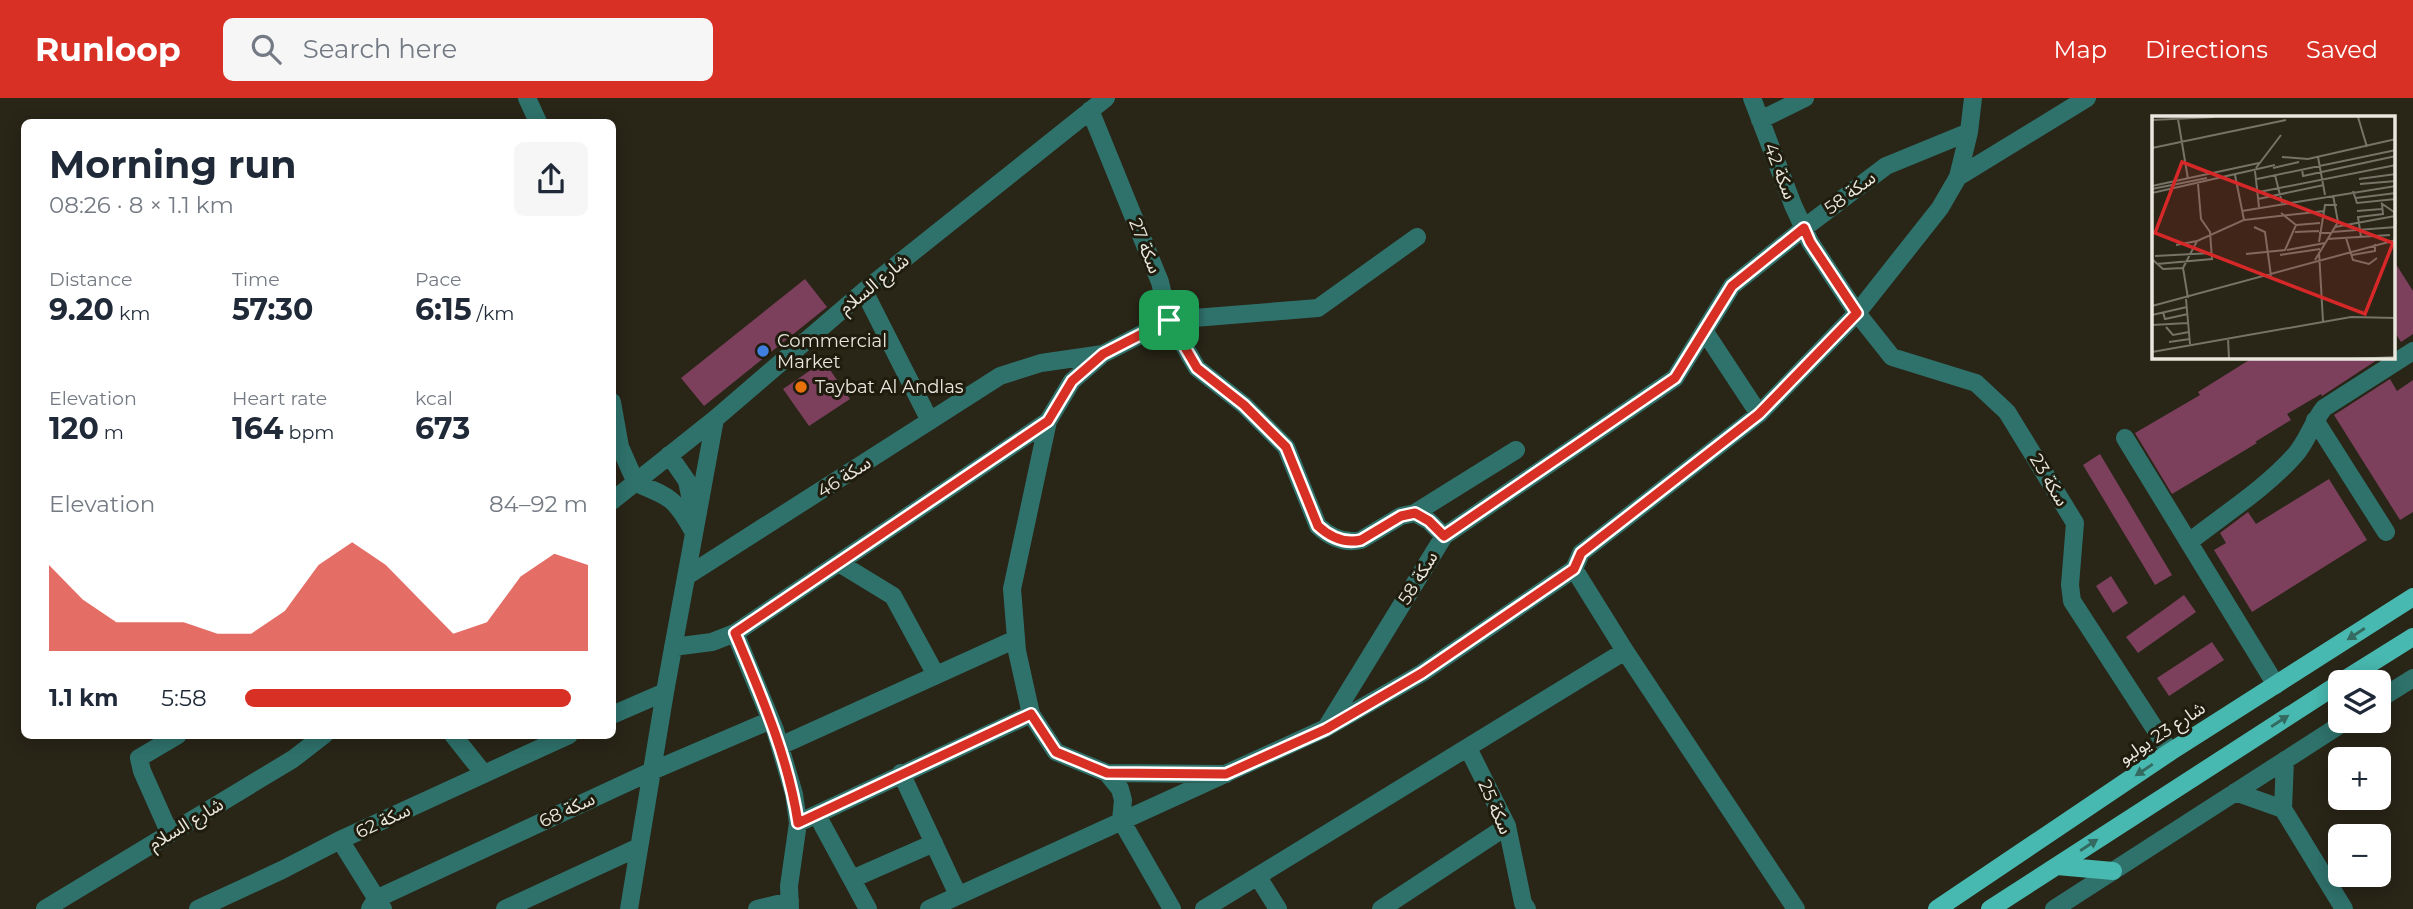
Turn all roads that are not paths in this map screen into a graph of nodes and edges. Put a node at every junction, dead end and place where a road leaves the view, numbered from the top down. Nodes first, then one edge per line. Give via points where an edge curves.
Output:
1 (527, 98) edge
2 (1106, 98) edge
3 (1752, 98) edge
4 (1805, 98) edge
5 (1973, 98) edge
6 (2087, 98) edge
7 (1090, 110) junction
8 (537, 119) edge
9 (1760, 120) junction
10 (1969, 132) junction
11 (1958, 177) junction
12 (1804, 228) junction
13 (1417, 237) dead end
14 (864, 291) junction
15 (1857, 313) junction
16 (1169, 320) junction
17 (1705, 332) junction
18 (2413, 351) edge
19 (1103, 354) junction
20 (1759, 414) junction
21 (715, 419) junction
22 (2315, 420) junction
23 (930, 421) junction
24 (1048, 421) junction
25 (616, 424) edge
26 (2125, 438) dead end
27 (1516, 450) dead end
28 (669, 455) junction
29 (636, 483) junction
30 (616, 499) edge
31 (682, 511) junction
32 (1415, 513) junction
33 (693, 531) junction
34 (2386, 532) dead end
35 (1444, 536) junction
36 (2189, 542) junction
37 (838, 563) junction
38 (1574, 569) junction
39 (687, 576) junction
40 (2413, 597) edge
41 (735, 633) junction
42 (2413, 638) edge
43 (1016, 639) junction
44 (673, 647) junction
45 (1625, 652) junction
46 (2361, 670) edge
47 (936, 675) junction
48 (2413, 678) edge
49 (2276, 685) junction
50 (2328, 691) edge
51 (664, 692) junction
52 (2391, 692) edge
53 (616, 713) edge
54 (1031, 714) junction
55 (771, 719) junction
56 (1326, 729) junction
57 (2328, 733) edge
58 (171, 739) edge
59 (319, 739) edge
60 (456, 739) edge
61 (560, 739) edge
62 (780, 746) junction
63 (1468, 748) junction
64 (2170, 752) junction
65 (2285, 760) junction
66 (652, 771) junction
67 (901, 773) junction
68 (1107, 773) junction
69 (484, 774) junction
70 (1226, 774) junction
71 (2235, 792) junction
72 (2283, 809) junction
73 (817, 815) junction
74 (1121, 820) junction
75 (798, 823) junction
76 (1507, 826) junction
77 (170, 834) junction
78 (340, 840) junction
79 (934, 843) junction
80 (637, 848) junction
81 (2057, 866) junction
82 (2113, 871) junction
83 (1258, 877) junction
84 (852, 879) junction
85 (958, 895) junction
86 (376, 905) edge
87 (790, 905) edge
88 (1521, 907) edge
89 (45, 909) edge
90 (198, 909) edge
91 (505, 909) edge
92 (629, 909) edge
93 (757, 909) edge
94 (869, 909) edge
95 (929, 909) edge
96 (1172, 909) edge
97 (1204, 909) edge
98 (1278, 909) edge
99 (1381, 909) edge
100 (1796, 909) edge
101 (1937, 909) edge
102 (1990, 909) edge
103 (2054, 909) edge
104 (2344, 909) edge

1 - 8 street
2 - 7 street, شارع السلام
3 - 9 street, سكة 42
4 - 9 street
5 - 10 street
6 - 11 street
7 - 14 street, شارع السلام
7 - 16 street, سكة 27 via 1160,282
9 - 12 street, سكة 42
10 - 11 street
10 - 12 street, سكة 58 via 1886,166
11 - 15 street via 1941,208
12 - 15 street, سكة 42
12 - 17 street, سكة 58 via 1732,286
13 - 16 street via 1318,308
14 - 21 street, شارع السلام
14 - 23 street
15 - 20 street
15 - 64 street, سكة 23 via 1892,358 1976,383 2007,412 2075,523 2072,601
16 - 19 street
16 - 32 street, سكة 27 via 1197,368 1244,405 1286,447 1318,526 1326,534 1361,540 1401,516
17 - 20 street
17 - 35 street, سكة 58 via 1675,378
18 - 22 street via 2324,408
19 - 23 street, سكة 46 via 1041,363 1000,376
19 - 24 street via 1072,381
20 - 38 street via 1581,553
21 - 28 street, شارع السلام
21 - 33 street
22 - 34 street
22 - 36 street via 2297,453
23 - 39 street, سكة 46
24 - 37 street
24 - 43 street via 1012,589
25 - 29 street
26 - 36 street
27 - 32 street
28 - 29 street, شارع السلام
28 - 31 street via 668,473
28 - 33 street via 687,481
29 - 30 street, شارع السلام
29 - 31 street via 669,497
31 - 33 street
32 - 35 street
33 - 39 street
35 - 56 street, سكة 58
36 - 49 street
37 - 41 street
37 - 47 street via 893,596
38 - 45 street
38 - 56 street via 1422,673
39 - 44 street
40 -> 49 main road, شارع 23 يوليو
41 - 44 street via 712,642
41 - 55 street
42 - 46 main road
43 - 47 street
43 - 54 street
44 - 51 street
45 - 63 street
45 - 100 street
47 - 62 street
48 - 52 street
49 - 64 main road, شارع 23 يوليو
81 -> 50 main road
51 - 53 street
51 - 66 street
54 - 67 street
54 - 68 street via 1056,752
55 - 62 street
55 - 66 street, سكة 68
56 - 70 street
57 - 65 street
58 - 77 street via 139,758
59 - 77 street, شارع السلام
60 - 69 street
61 - 69 street, سكة 62
62 - 75 street
63 - 76 street, سكة 25
63 - 83 street
64 -> 101 main road, شارع 23 يوليو
65 - 71 street
65 - 72 street
66 - 80 street
66 - 86 street, سكة 68
67 - 73 street
67 - 79 street
68 - 70 street
68 - 74 street via 1120,789
69 - 78 street, سكة 62
70 - 74 street
71 - 72 street
71 - 82 street
72 - 104 street
73 - 75 street
73 - 84 street
74 - 85 street
74 - 96 street
75 - 87 street
76 - 88 street, سكة 25
76 - 99 street
77 - 89 street, شارع السلام
78 - 86 street
78 - 90 street, سكة 62
79 - 84 street
79 - 85 street
80 - 91 street
80 - 92 street
81 - 82 main road
81 - 102 main road
82 - 103 street
83 - 97 street
83 - 98 street
84 - 94 street
85 - 95 street
87 - 93 street

